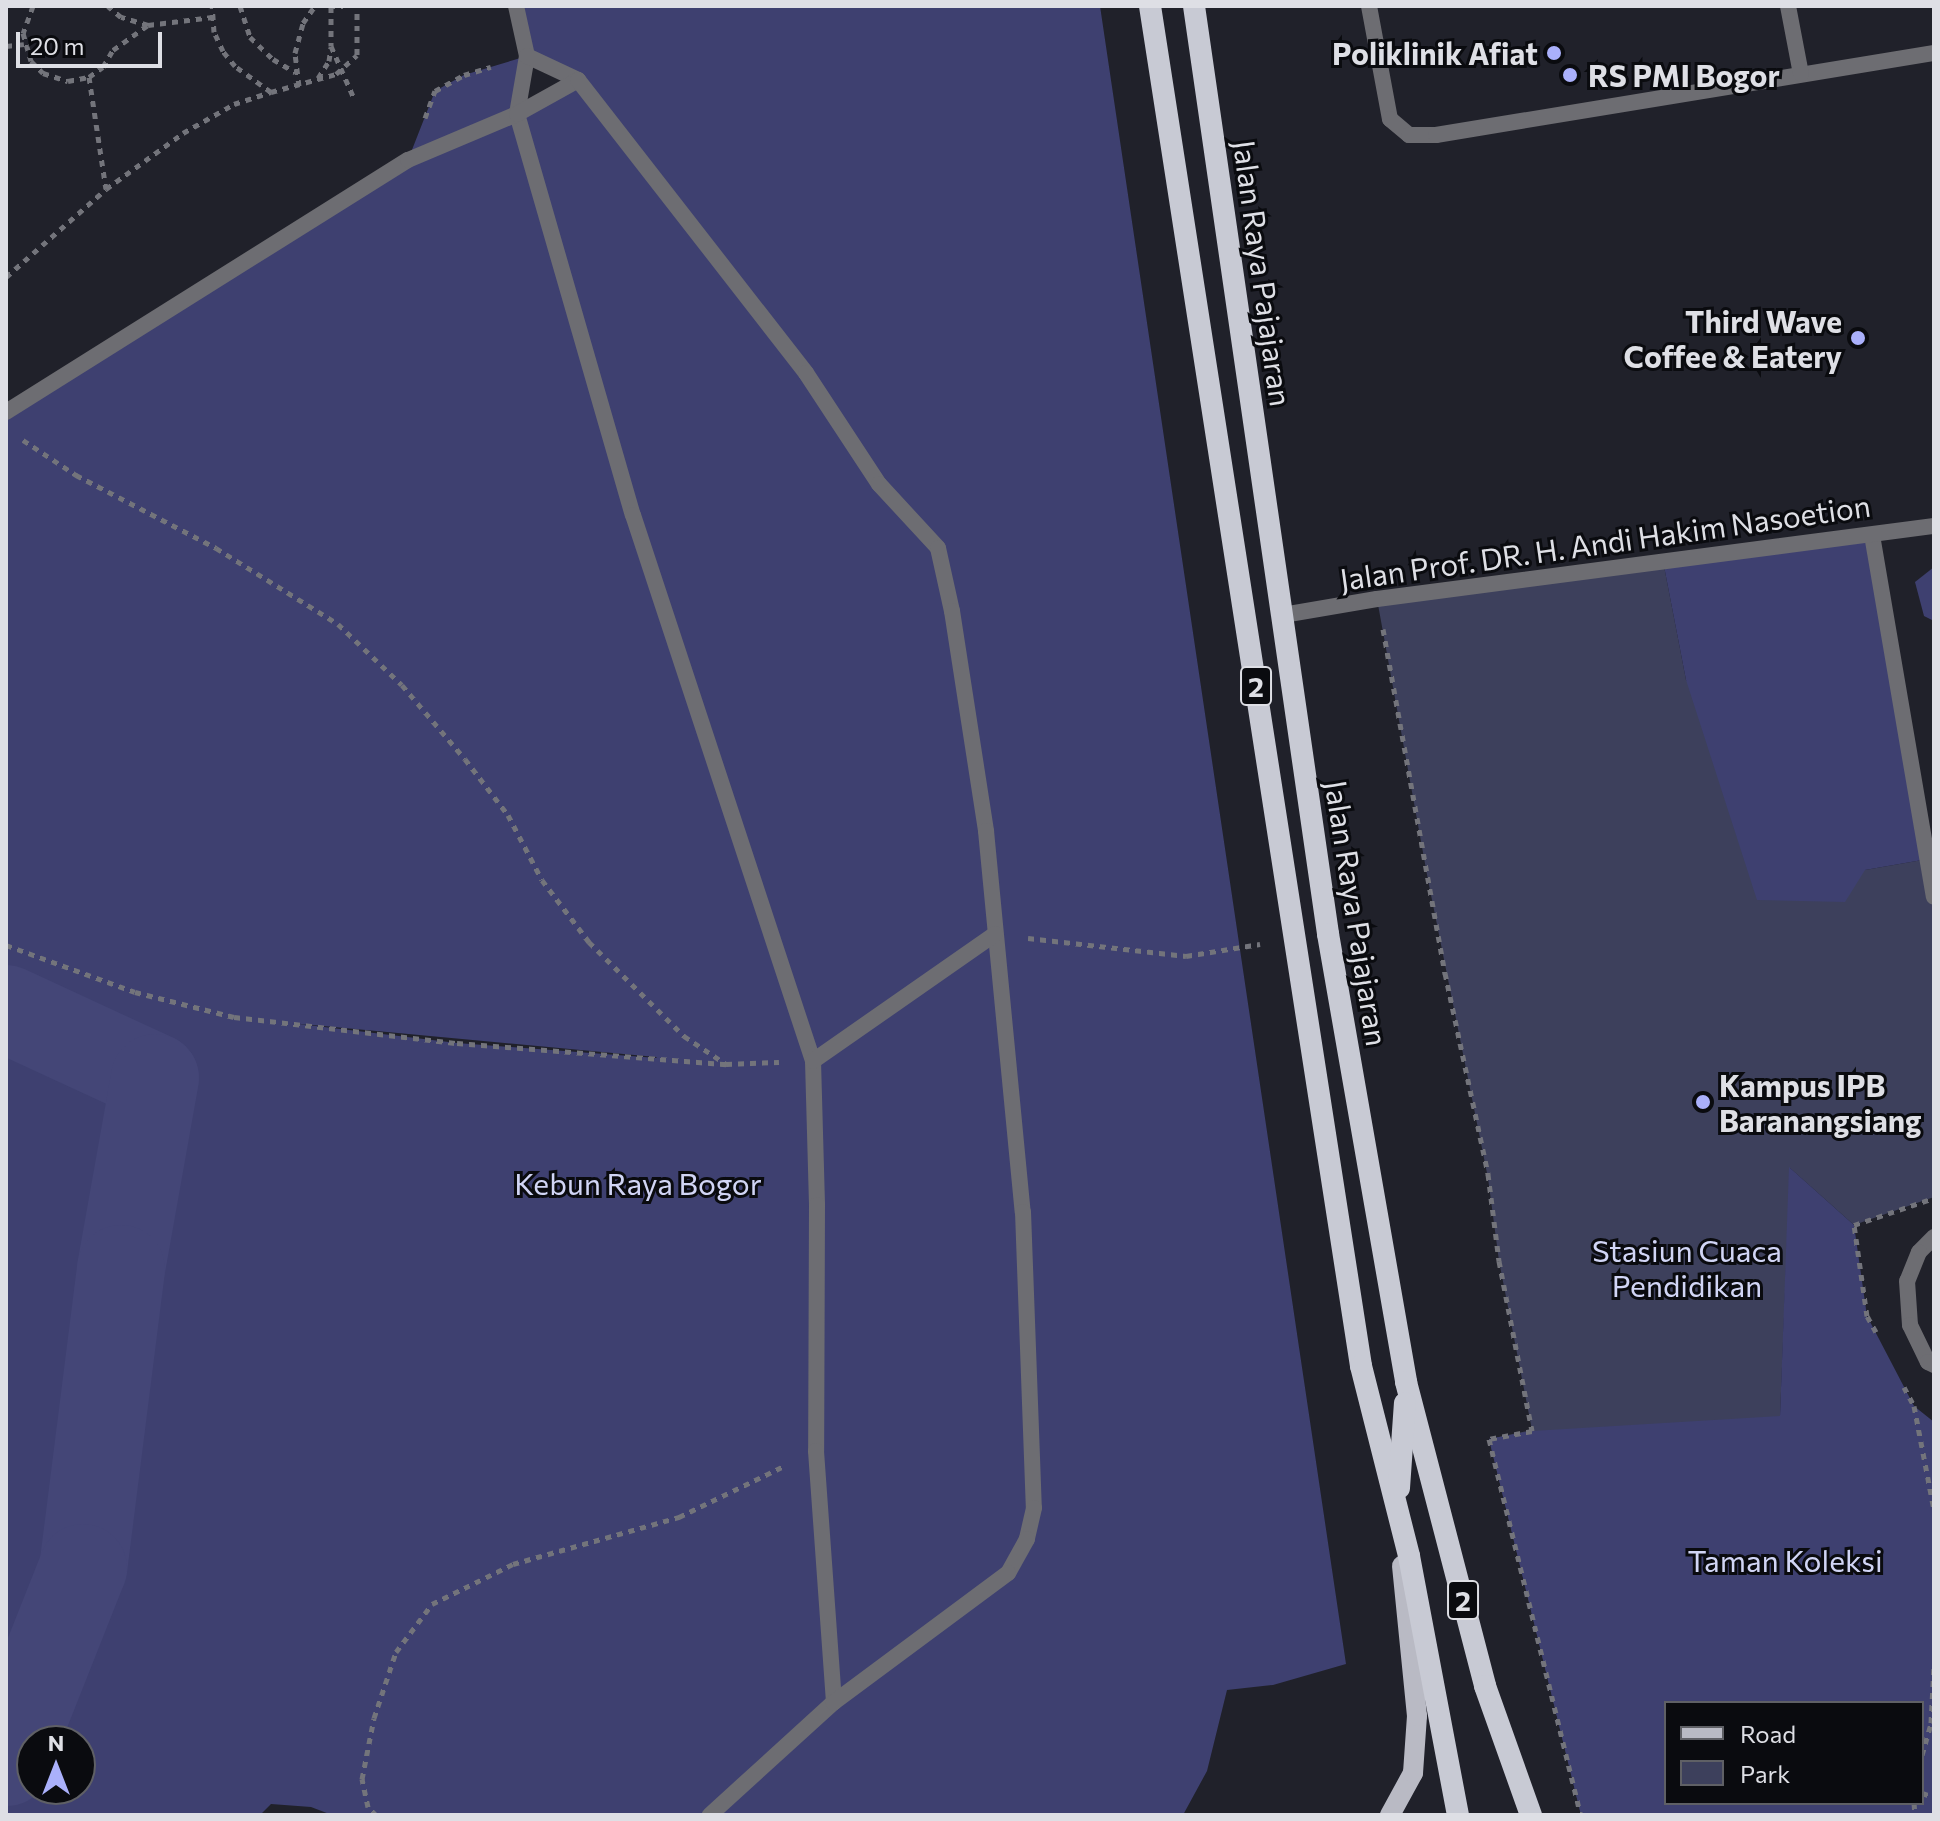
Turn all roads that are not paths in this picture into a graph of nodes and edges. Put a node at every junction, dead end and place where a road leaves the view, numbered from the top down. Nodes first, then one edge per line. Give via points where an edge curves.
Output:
1 (516, 6) edge
2 (1150, 6) edge
3 (1194, 6) edge
4 (1369, 6) edge
5 (1788, 6) edge
6 (1934, 53) edge
7 (527, 56) junction
8 (1801, 74) junction
9 (578, 80) junction
10 (517, 114) junction
11 (6, 412) edge
12 (1934, 526) edge
13 (1872, 535) junction
14 (1283, 615) junction
15 (1934, 897) edge
16 (995, 934) junction
17 (813, 1061) junction
18 (1934, 1237) edge
19 (1934, 1365) edge
20 (1406, 1382) junction
21 (1397, 1522) junction
22 (834, 1702) junction
23 (710, 1815) edge
24 (1390, 1815) edge
25 (1458, 1815) edge
26 (1531, 1815) edge

1 - 7 street
2 - 21 highway, 2 via 1361,1366
3 - 14 highway, Jalan Raya Pajajaran / 2
4 - 8 street via 1390,119 1409,135 1436,135
5 - 8 street
6 - 8 street
7 - 9 street
7 - 10 street
9 - 10 street
9 - 16 street via 806,373 879,484 938,548 986,831
10 - 11 street via 408,160
10 - 17 street via 633,515
12 - 13 street, Jalan Prof. DR. H. Andi Hakim Nasoetion
13 - 14 street, Jalan Prof. DR. H. Andi Hakim Nasoetion
13 - 15 street
14 - 20 highway, Jalan Raya Pajajaran / 2 via 1328,934
16 - 17 street
16 - 22 street via 1023,1212 1034,1508 1027,1539 1008,1573
17 - 22 street via 816,1451
18 - 19 street via 1919,1252 1907,1281 1910,1325
20 - 21 highway
20 - 26 highway, Jalan Raya Pajajaran / 2 via 1485,1686
21 - 24 main road, 2 via 1417,1716 1413,1773
21 - 25 highway via 1409,1556
22 - 23 street

